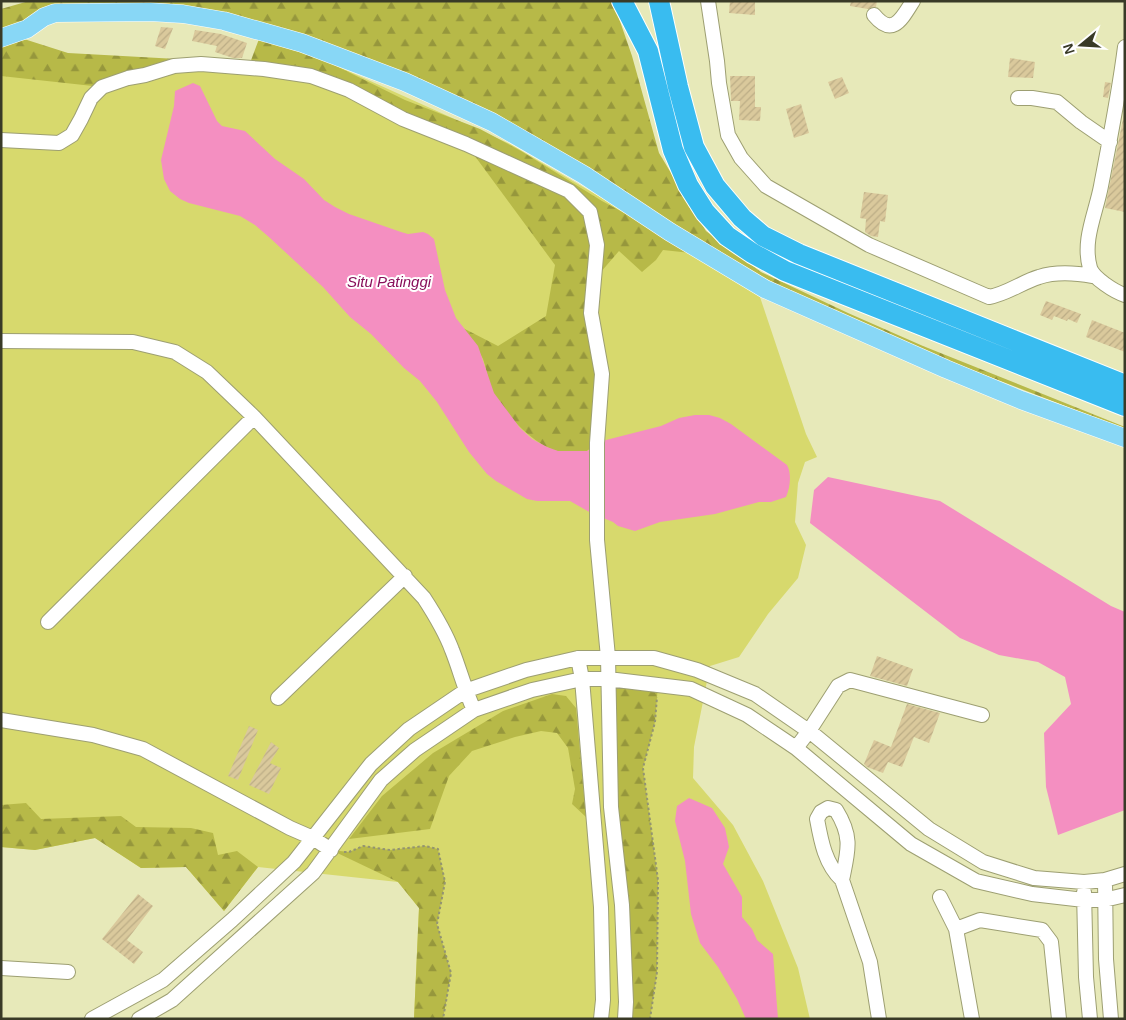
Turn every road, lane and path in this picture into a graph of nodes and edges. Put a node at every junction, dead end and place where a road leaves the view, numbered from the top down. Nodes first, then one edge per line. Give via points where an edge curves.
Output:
1 (622, 1) edge
2 (637, 1) edge
3 (659, 1) edge
4 (708, 1) edge
5 (913, 1) edge
6 (874, 15) dead end
7 (1, 38) edge
8 (648, 50) junction
9 (1124, 55) edge
10 (1018, 98) dead end
11 (1, 140) edge
12 (1110, 142) junction
13 (1093, 276) junction
14 (1125, 295) edge
15 (1, 341) edge
16 (1125, 385) edge
17 (1125, 406) edge
18 (254, 417) junction
19 (1125, 438) edge
20 (405, 576) junction
21 (48, 622) dead end
22 (608, 657) junction
23 (578, 658) junction
24 (582, 679) junction
25 (608, 679) junction
26 (658, 685) junction
27 (466, 691) junction
28 (278, 698) dead end
29 (474, 710) junction
30 (982, 715) dead end
31 (1, 720) edge
32 (810, 731) junction
33 (796, 748) junction
34 (314, 838) junction
35 (331, 850) junction
36 (1125, 874) edge
37 (842, 880) dead end
38 (1104, 880) junction
39 (1084, 882) junction
40 (1125, 894) edge
41 (940, 897) dead end
42 (1084, 900) junction
43 (1104, 900) junction
44 (956, 929) junction
45 (1106, 959) junction
46 (1087, 961) junction
47 (1, 968) edge
48 (68, 972) dead end
49 (146, 990) junction
50 (124, 1002) junction
51 (155, 1015) edge
52 (92, 1019) edge
53 (131, 1019) edge
54 (139, 1019) edge
55 (443, 1019) edge
56 (601, 1019) edge
57 (625, 1019) edge
58 (650, 1019) edge
59 (879, 1019) edge
60 (972, 1019) edge
61 (1059, 1019) edge
62 (1090, 1019) edge
63 (1111, 1019) edge

1 - 8 highway
2 - 8 highway
3 - 16 highway via 694,146 715,186 742,218 764,236 798,254
4 - 13 street via 728,136 741,158 766,186 869,245 989,297 1040,276 1072,272
5 - 6 street via 897,23 882,24
7 - 19 main road via 27,29 55,13 150,12 224,21 302,43 405,82 492,122 584,175 765,289 1021,400
8 - 17 highway via 673,150 688,185 727,236 785,271
9 - 12 street
10 - 12 street via 1060,103
11 - 22 street via 59,143 72,135 91,98 102,87 128,78 174,66 201,64 264,69 310,76 349,90 403,119 569,191 590,212 597,245 590,313 602,374 597,443 598,540
12 - 13 street via 1086,243
13 - 14 street
15 - 18 street via 133,342 175,352 207,372
18 - 20 street
18 - 21 street
20 - 27 street via 442,626
20 - 28 street
22 - 23 street
22 - 25 street
22 - 32 street via 654,658 697,670 755,694
23 - 24 street
23 - 27 street via 526,670
24 - 25 street
24 - 29 street via 532,690
24 - 56 street via 601,907
25 - 26 street
25 - 57 street via 612,807 622,905
26 - 33 street via 691,690 739,711
26 - 58 path via 655,722 643,768 658,880 657,972
27 - 29 street
27 - 34 street via 409,729 371,764
29 - 35 street via 415,750 381,780
30 - 32 street via 850,680 838,686
31 - 34 street via 93,735 144,749
32 - 33 street
32 - 39 street via 929,829 983,862 1034,878
33 - 42 street via 911,844 976,881 1032,894
34 - 35 street
34 - 49 street via 294,862 232,920 163,980
35 - 51 street via 314,873
35 - 55 path via 349,852 363,846 390,850 425,846 438,849 445,882 437,924 451,973
36 - 38 street
37 - 59 street via 870,962
38 - 39 street
38 - 43 street
39 - 42 street
40 - 43 street
41 - 44 street
42 - 43 street
42 - 46 street
43 - 45 street
44 - 60 street
44 - 61 street via 980,920 1042,930 1051,942
45 - 46 street
45 - 63 street
46 - 62 street
47 - 48 street
49 - 50 street
49 - 51 street
50 - 52 street
50 - 53 street
51 - 54 street

